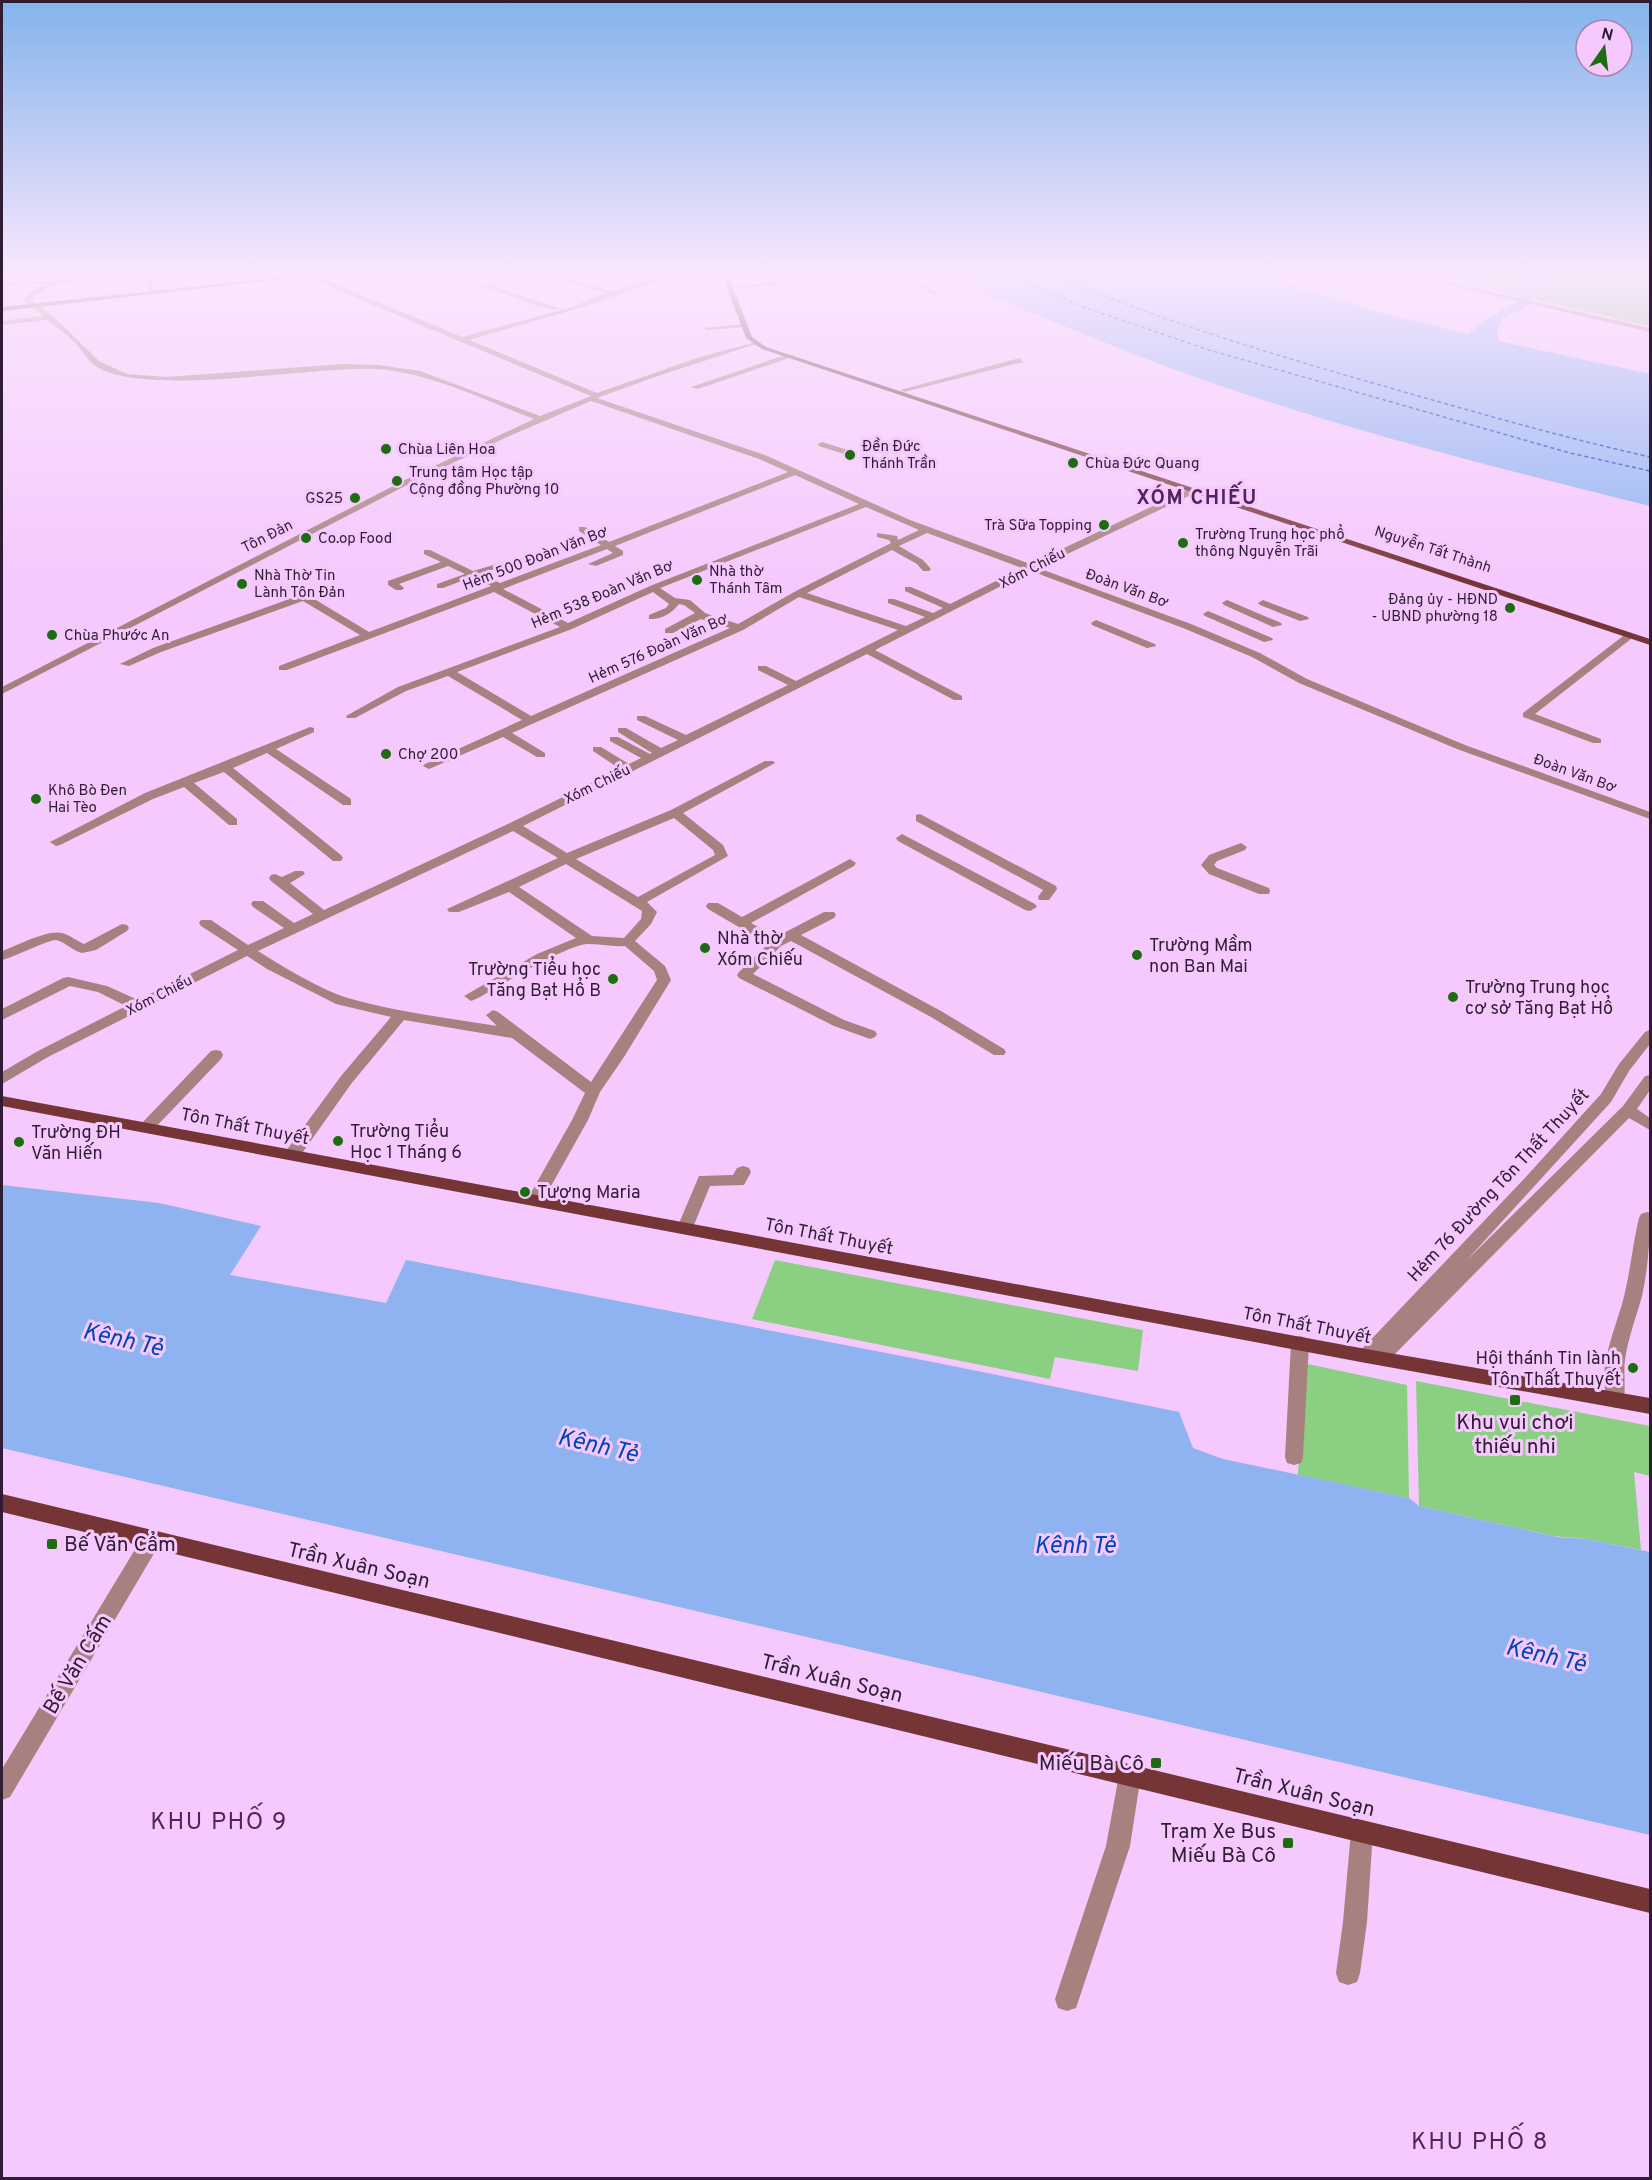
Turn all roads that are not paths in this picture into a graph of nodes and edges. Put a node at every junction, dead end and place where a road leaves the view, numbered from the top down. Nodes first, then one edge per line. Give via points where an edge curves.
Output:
1 (136, 377) edge
2 (197, 377) edge
3 (427, 377) edge
4 (547, 377) edge
5 (651, 377) edge
6 (727, 377) edge
7 (856, 377) edge
8 (861, 377) edge
9 (956, 377) edge
10 (695, 387) dead end
11 (901, 391) junction
12 (592, 396) junction
13 (538, 418) junction
14 (822, 444) dead end
15 (850, 459) dead end
16 (797, 471) junction
17 (1196, 489) junction
18 (866, 504) junction
19 (582, 529) dead end
20 (925, 530) junction
21 (880, 535) dead end
22 (895, 545) junction
23 (607, 547) junction
24 (427, 552) dead end
25 (447, 563) junction
26 (593, 564) dead end
27 (494, 566) dead end
28 (926, 569) dead end
29 (1030, 569) junction
30 (471, 573) junction
31 (440, 586) dead end
32 (328, 588) dead end
33 (399, 588) dead end
34 (498, 588) junction
35 (653, 588) junction
36 (908, 589) dead end
37 (799, 593) junction
38 (302, 596) junction
39 (672, 601) junction
40 (891, 601) dead end
41 (1227, 603) dead end
42 (1263, 603) dead end
43 (951, 608) junction
44 (1208, 614) dead end
45 (700, 615) junction
46 (935, 616) junction
47 (652, 617) dead end
48 (1304, 619) dead end
49 (1096, 622) dead end
50 (1277, 625) dead end
51 (568, 627) junction
52 (739, 628) junction
53 (907, 630) junction
54 (669, 631) dead end
55 (1631, 635) junction
56 (1650, 636) edge
57 (370, 637) junction
58 (1268, 640) dead end
59 (1650, 642) edge
60 (1151, 646) dead end
61 (868, 650) junction
62 (125, 664) dead end
63 (762, 668) dead end
64 (283, 669) dead end
65 (449, 672) junction
66 (2, 677) edge
67 (23, 680) junction
68 (797, 685) junction
69 (2, 691) edge
70 (958, 698) dead end
71 (351, 716) dead end
72 (641, 718) dead end
73 (531, 721) junction
74 (310, 730) dead end
75 (503, 732) junction
76 (618, 735) dead end
77 (687, 740) junction
78 (1597, 741) dead end
79 (267, 748) junction
80 (597, 749) dead end
81 (542, 755) dead end
82 (655, 755) junction
83 (769, 763) dead end
84 (429, 766) dead end
85 (225, 768) junction
86 (628, 769) junction
87 (187, 783) junction
88 (347, 802) dead end
89 (675, 813) junction
90 (1650, 816) edge
91 (920, 818) dead end
92 (233, 822) dead end
93 (514, 826) junction
94 (902, 838) dead end
95 (56, 842) dead end
96 (1240, 847) dead end
97 (338, 858) dead end
98 (570, 858) junction
99 (850, 863) dead end
100 (299, 874) dead end
101 (510, 887) junction
102 (1264, 891) dead end
103 (1044, 897) dead end
104 (638, 902) junction
105 (258, 904) dead end
106 (712, 906) dead end
107 (1030, 907) dead end
108 (454, 909) dead end
109 (321, 914) junction
110 (829, 915) dead end
111 (206, 923) dead end
112 (741, 923) junction
113 (122, 928) dead end
114 (292, 928) junction
115 (792, 936) junction
116 (588, 939) junction
117 (628, 942) junction
118 (776, 943) junction
119 (248, 950) junction
120 (2, 956) edge
121 (471, 996) dead end
122 (138, 1006) junction
123 (2, 1015) edge
124 (401, 1015) junction
125 (493, 1015) dead end
126 (516, 1034) junction
127 (870, 1034) dead end
128 (1650, 1035) edge
129 (999, 1052) dead end
130 (216, 1055) dead end
131 (2, 1079) edge
132 (1650, 1080) edge
133 (593, 1091) junction
134 (2, 1101) edge
135 (1628, 1110) junction
136 (1650, 1125) edge
137 (146, 1128) junction
138 (292, 1155) junction
139 (743, 1172) dead end
140 (535, 1200) junction
141 (1647, 1218) dead end
142 (685, 1228) junction
143 (1300, 1344) junction
144 (1373, 1357) junction
145 (1616, 1400) junction
146 (1650, 1406) edge
147 (1294, 1457) dead end
148 (2, 1503) edge
149 (152, 1539) junction
150 (1130, 1775) junction
151 (2, 1789) edge
152 (1362, 1831) junction
153 (1650, 1900) edge
154 (1348, 1973) dead end
155 (1067, 1999) dead end

1 - 2 street
3 - 13 street
4 - 12 street, Đoàn Văn Bơ
5 - 12 street, Tôn Đản
6 - 10 street
7 - 11 main road, Nguyễn Tất Thành
8 - 11 main road, Nguyễn Tất Thành
9 - 11 street
11 - 17 main road, Nguyễn Tất Thành
11 - 17 main road, Nguyễn Tất Thành
12 - 13 street, Tôn Đản
12 - 16 street, Đoàn Văn Bơ
13 - 67 street, Tôn Đản
14 - 15 street via 851,453
16 - 18 street, Đoàn Văn Bơ
16 - 23 street, Hẻm 500 Đoàn Văn Bơ
17 - 29 street, Xóm Chiếu
17 - 55 main road, Nguyễn Tất Thành
17 - 56 main road, Nguyễn Tất Thành
18 - 20 street, Đoàn Văn Bơ
18 - 35 street, Hẻm 538 Đoàn Văn Bơ
19 - 23 street
20 - 22 street, Hẻm 576 Đoàn Văn Bơ
20 - 29 street, Đoàn Văn Bơ
21 - 22 street via 894,538
22 - 28 street
22 - 37 street, Hẻm 576 Đoàn Văn Bơ
23 - 26 street via 620,553
23 - 34 street, Hẻm 500 Đoàn Văn Bơ
24 - 25 street
25 - 30 street
25 - 33 street via 391,583
27 - 30 street
29 - 43 street, Xóm Chiếu
29 - 90 street, Đoàn Văn Bơ via 1187,626 1256,655 1303,681 1461,747
30 - 31 street
30 - 34 street
32 - 38 street
34 - 51 street
34 - 57 street, Hẻm 500 Đoàn Văn Bơ
35 - 39 street
35 - 51 street, Hẻm 538 Đoàn Văn Bơ
36 - 43 street
37 - 52 street, Hẻm 576 Đoàn Văn Bơ
37 - 53 street
38 - 57 street
38 - 62 street
39 - 45 street via 687,602
39 - 47 street via 669,610
40 - 46 street
41 - 50 street
42 - 48 street
43 - 46 street, Xóm Chiếu
44 - 58 street
45 - 52 street
45 - 54 street
46 - 53 street, Xóm Chiếu
49 - 60 street
51 - 65 street, Hẻm 538 Đoàn Văn Bơ
52 - 73 street, Hẻm 576 Đoàn Văn Bơ
53 - 61 street, Xóm Chiếu
55 - 59 main road, Nguyễn Tất Thành
55 - 78 street via 1527,716
57 - 64 street, Hẻm 500 Đoàn Văn Bơ
61 - 68 street, Xóm Chiếu
61 - 70 street
63 - 68 street
65 - 71 street, Hẻm 538 Đoàn Văn Bơ via 402,689
65 - 73 street
66 - 67 street
67 - 69 street, Tôn Đản
68 - 77 street, Xóm Chiếu
72 - 77 street
73 - 75 street, Hẻm 576 Đoàn Văn Bơ
74 - 79 street
75 - 81 street
75 - 84 street, Hẻm 576 Đoàn Văn Bơ
76 - 82 street
77 - 82 street, Xóm Chiếu
79 - 85 street
79 - 88 street
80 - 86 street
82 - 86 street, Xóm Chiếu
83 - 89 street
85 - 87 street
85 - 97 street
86 - 93 street, Xóm Chiếu
87 - 92 street
87 - 95 street via 149,796
89 - 98 street
89 - 104 street via 719,848 722,856
91 - 103 street via 1051,889
93 - 98 street
93 - 109 street, Xóm Chiếu
94 - 107 street
96 - 102 street via 1213,858 1207,865
98 - 101 street
98 - 104 street
99 - 112 street
100 - 109 street via 278,880
101 - 108 street
101 - 116 street
104 - 117 street via 650,912
105 - 114 street
106 - 112 street
109 - 114 street, Xóm Chiếu
110 - 115 street
111 - 119 street
112 - 118 street
113 - 120 street via 91,947 82,949 59,936 47,937
114 - 119 street, Xóm Chiếu
115 - 118 street
115 - 129 street
116 - 117 street
116 - 121 street via 542,957
117 - 133 street via 660,969 664,980
118 - 127 street via 744,975 839,1023
119 - 122 street, Xóm Chiếu
119 - 124 street via 341,1001
122 - 123 street via 102,989 68,981
122 - 131 street, Xóm Chiếu
124 - 126 street
124 - 138 street via 346,1080
125 - 126 street
126 - 133 street
128 - 144 street, Hẻm 76 Đường Tôn Thất Thuyết via 1598,1106
130 - 137 street
132 - 135 street
133 - 140 street
134 - 137 main road, Tôn Thất Thuyết
135 - 136 street
135 - 144 street
137 - 138 main road, Tôn Thất Thuyết
138 - 140 main road, Tôn Thất Thuyết
139 - 142 street via 738,1180 705,1180
140 - 142 main road, Tôn Thất Thuyết
141 - 145 street via 1633,1296 1620,1335 1613,1386
142 - 143 main road, Tôn Thất Thuyết
143 - 144 main road, Tôn Thất Thuyết
143 - 147 street
144 - 145 main road, Tôn Thất Thuyết
145 - 146 main road, Tôn Thất Thuyết
148 - 149 main road, Trần Xuân Soạn
149 - 150 main road, Trần Xuân Soạn
149 - 151 street, Bế Văn Cấm
150 - 152 main road, Trần Xuân Soạn
150 - 155 street via 1118,1846
152 - 153 main road, Trần Xuân Soạn
152 - 154 street

